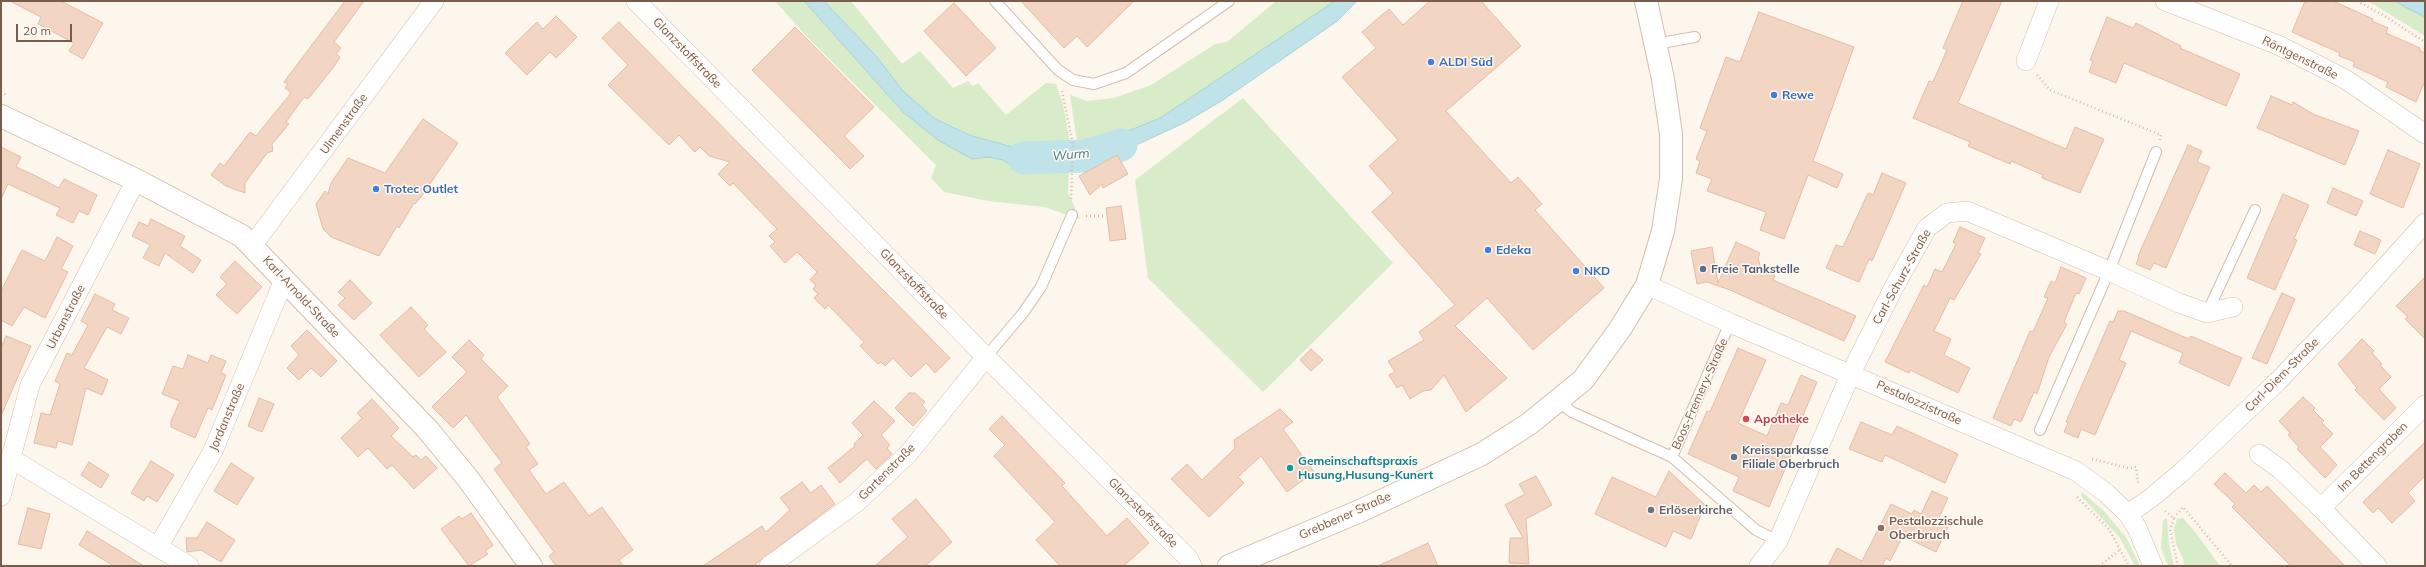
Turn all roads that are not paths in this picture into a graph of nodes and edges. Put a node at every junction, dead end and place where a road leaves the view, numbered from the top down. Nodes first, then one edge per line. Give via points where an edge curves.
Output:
1 (434, 1) edge
2 (636, 1) edge
3 (995, 1) edge
4 (1229, 1) edge
5 (1647, 1) edge
6 (2049, 1) edge
7 (2165, 1) edge
8 (1695, 37) dead end
9 (1655, 44) junction
10 (2026, 61) road end
11 (1, 116) edge
12 (2425, 134) edge
13 (2156, 152) road end
14 (136, 180) junction
15 (2255, 210) dead end
16 (1072, 216) dead end
17 (2425, 223) edge
18 (252, 246) junction
19 (2109, 271) junction
20 (284, 280) junction
21 (1647, 285) junction
22 (2233, 306) dead end
23 (2207, 313) junction
24 (1730, 323) junction
25 (986, 357) junction
26 (1851, 374) junction
27 (1558, 401) junction
28 (2425, 405) edge
29 (2040, 430) dead end
30 (2259, 454) dead end
31 (1672, 457) junction
32 (10, 458) junction
33 (1, 496) edge
34 (2321, 508) junction
35 (2128, 514) junction
36 (1778, 541) junction
37 (158, 547) junction
38 (1253, 562) edge
39 (189, 566) edge
40 (531, 566) edge
41 (769, 566) edge
42 (1192, 566) edge
43 (1229, 566) edge
44 (1760, 566) edge
45 (2153, 566) edge
46 (2377, 566) edge

1 - 18 street, Ulmenstraße via 266,231
2 - 25 street, Glanzstoffstraße
3 - 4 lane via 1058,70 1073,80 1094,84 1126,73
5 - 9 street
6 - 10 street
7 - 12 street, Röntgenstraße via 2278,45 2345,80
8 - 9 lane
9 - 21 street via 1671,134 1671,179 1663,231
11 - 14 street, Karl-Arnold-Straße
13 - 19 lane
14 - 18 street, Karl-Arnold-Straße via 242,236
14 - 32 street, Urbanstraße via 30,385
15 - 23 lane
16 - 25 lane via 1041,287
17 - 35 street, Carl-Diem-Straße via 2277,382 2182,472
18 - 20 street, Karl-Arnold-Straße
19 - 23 street, Carl-Schurz-Straße
19 - 26 street, Carl-Schurz-Straße via 1967,211 1946,213 1927,228 1894,287
19 - 29 lane
20 - 37 street, Jordanstraße via 213,451
20 - 40 street, Karl-Arnold-Straße via 428,430 469,480
21 - 24 street, Pestalozzistraße
21 - 27 street, Grebbener Straße via 1583,380
22 - 23 street
24 - 26 street, Pestalozzistraße
24 - 31 lane, Boos-Fremery-Straße
25 - 41 street, Gartenstraße via 908,454 857,502
25 - 42 street, Glanzstoffstraße via 1188,558
26 - 35 street, Pestalozzistraße via 2076,471 2106,493
26 - 36 street, Carl-Schurz-Straße
27 - 31 lane, Boos-Fremery-Straße via 1572,412
27 - 38 street, Grebbener Straße via 1529,424 1482,454
28 - 34 street, Im Bettengraben
30 - 34 street via 2280,469
31 - 36 lane via 1756,530
32 - 33 street, Urbanstraße
32 - 37 street
34 - 46 street
35 - 45 street, Pestalozzistraße via 2138,528
36 - 44 street, Carl-Schurz-Straße
37 - 39 street
38 - 43 street, Grebbener Straße

